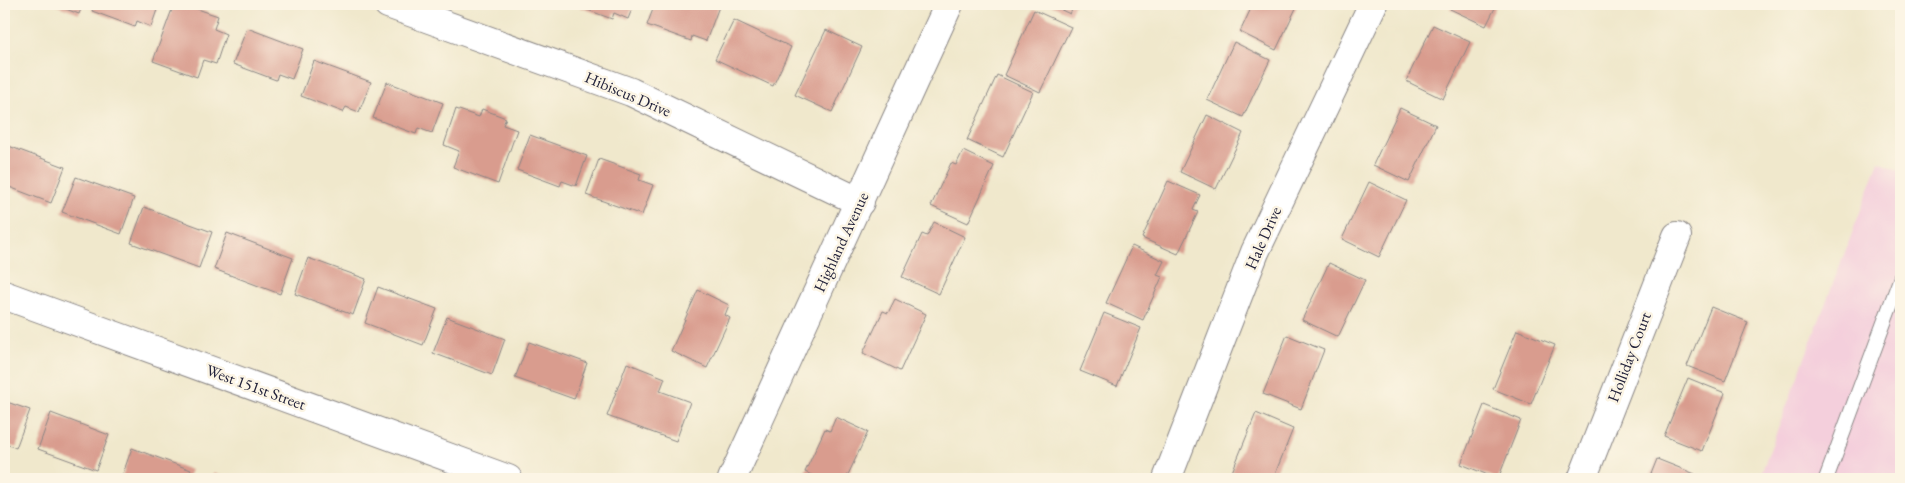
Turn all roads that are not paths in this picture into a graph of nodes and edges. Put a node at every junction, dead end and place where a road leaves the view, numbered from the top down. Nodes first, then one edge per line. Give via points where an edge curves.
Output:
1 (388, 4) edge
2 (949, 4) edge
3 (1373, 4) edge
4 (860, 202) junction
5 (1676, 236) dead end
6 (1901, 278) edge
7 (4, 294) edge
8 (508, 479) edge
9 (732, 479) edge
10 (1167, 479) edge
11 (1582, 479) edge
12 (1826, 479) edge

1 - 4 street, Hibiscus Drive via 631,92
2 - 4 street, Highland Avenue
3 - 10 street, Hale Drive via 1255,252
4 - 9 street, Highland Avenue
5 - 11 street, Holliday Court
6 - 12 lane
7 - 8 street, West 151st Street

